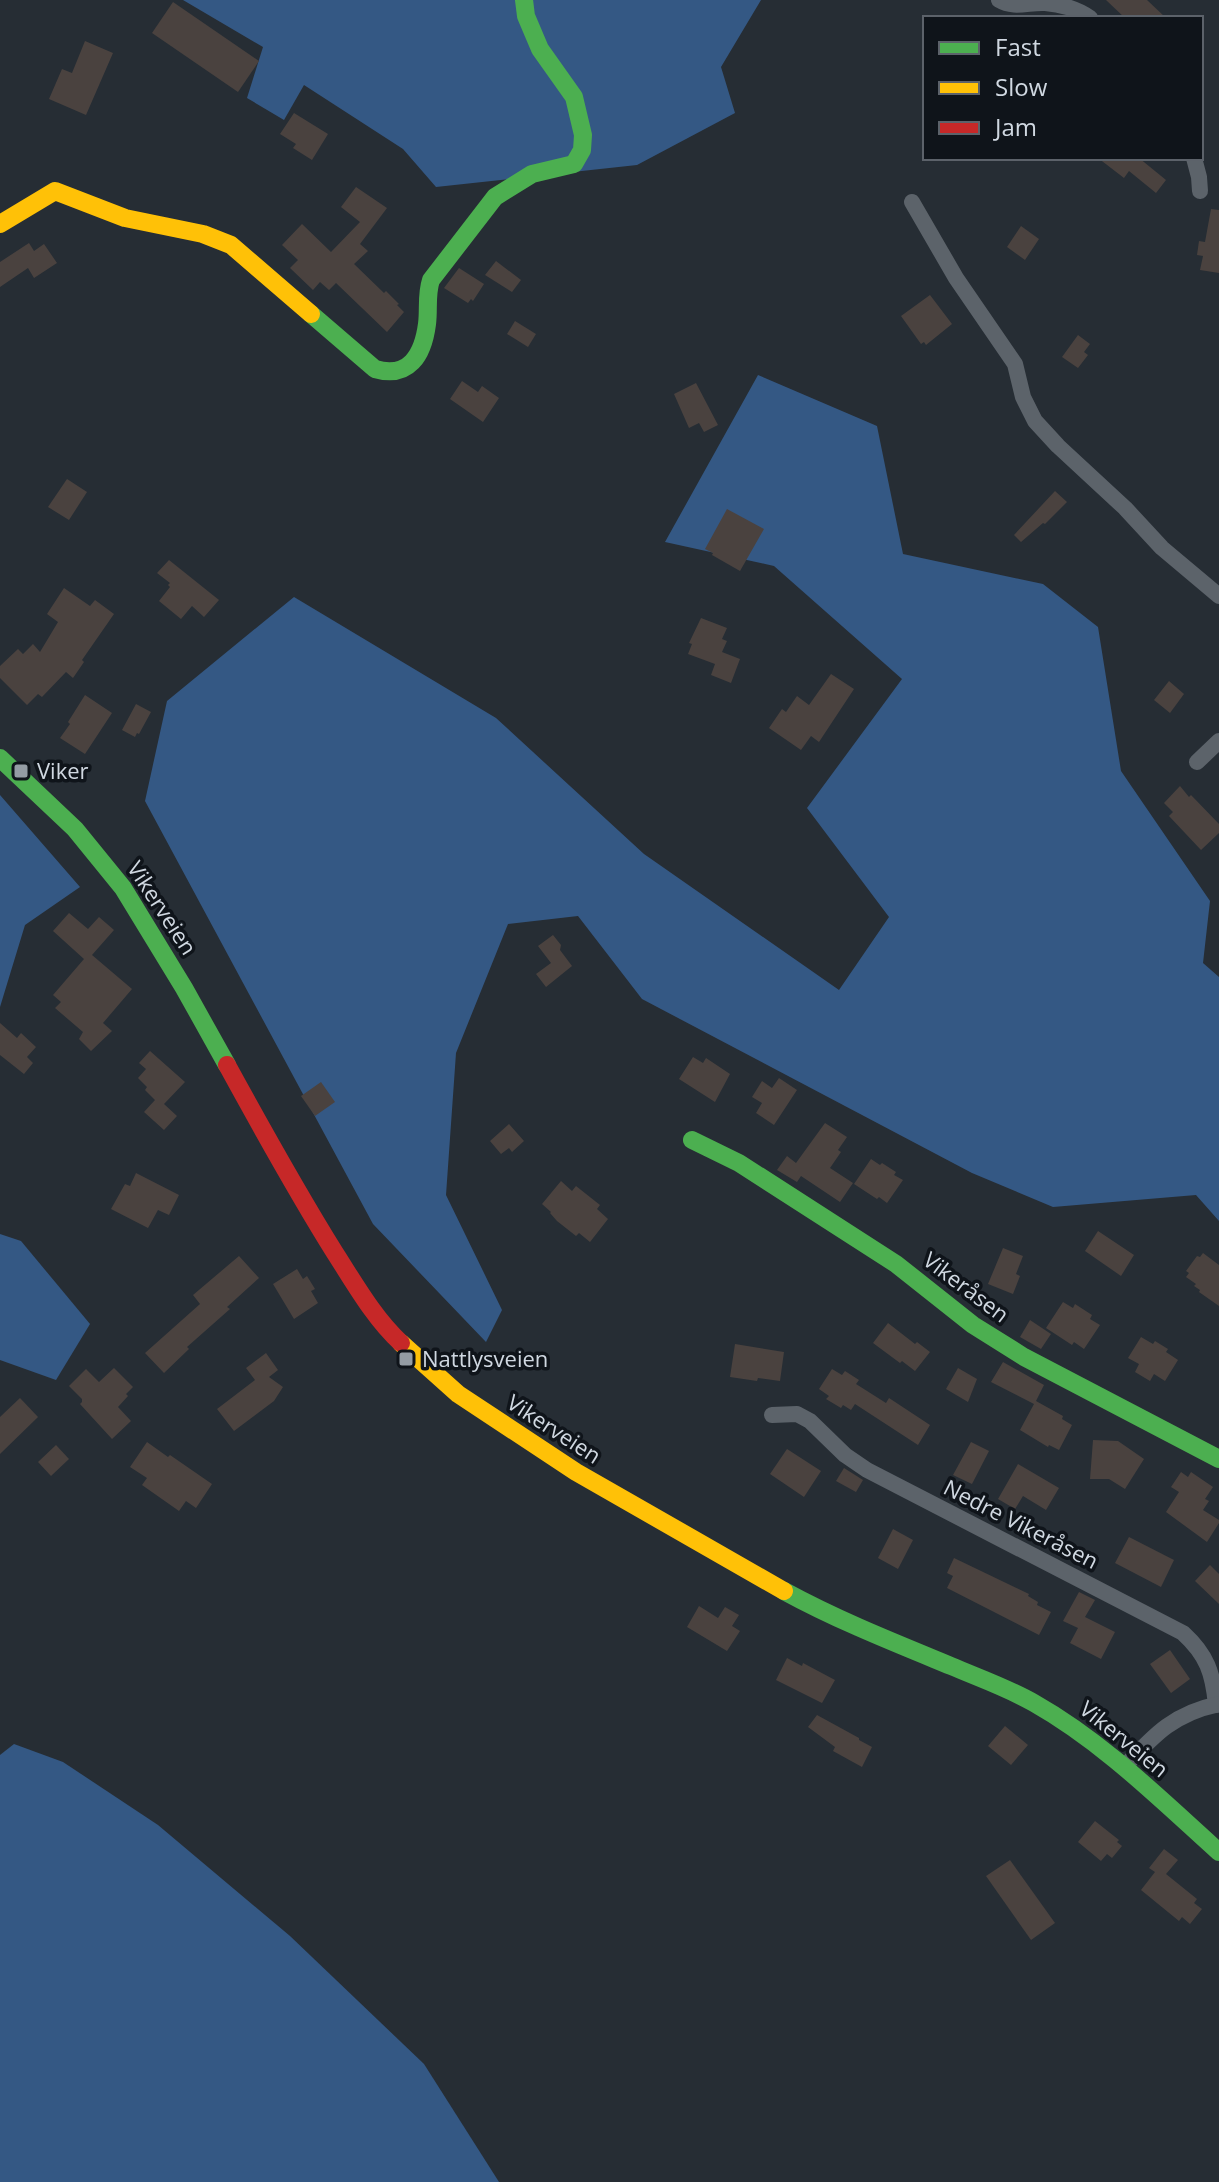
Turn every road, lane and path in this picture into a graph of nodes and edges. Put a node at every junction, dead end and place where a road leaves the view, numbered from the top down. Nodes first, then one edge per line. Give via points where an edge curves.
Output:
1 (524, 0) edge
2 (999, 0) edge
3 (1085, 16) edge
4 (1195, 160) edge
5 (1200, 191) dead end
6 (912, 202) dead end
7 (0, 224) edge
8 (1219, 596) edge
9 (1219, 741) edge
10 (0, 758) edge
11 (1197, 762) dead end
12 (692, 1140) dead end
13 (772, 1415) dead end
14 (1219, 1459) edge
15 (1218, 1704) edge
16 (1124, 1767) junction
17 (1219, 1852) edge

1 - 7 main road via 540,49 574,97 582,150 574,164 532,174 495,197 431,280 420,350 402,370 386,374 375,369 231,245 203,234 125,218 55,191
2 - 3 street via 1012,5 1044,3
4 - 5 street
6 - 8 street via 1015,364 1035,421 1162,548
9 - 11 street
10 - 16 main road, Vikerveien via 75,829 123,888 346,1270 387,1330 458,1394 645,1513 794,1596 1031,1701
12 - 14 main road, Vikeråsen via 739,1163 896,1264 973,1325 1024,1357
13 - 15 street, Nedre Vikeråsen via 797,1414 867,1470 1183,1633 1205,1659
15 - 16 street via 1183,1714
16 - 17 main road, Vikerveien

